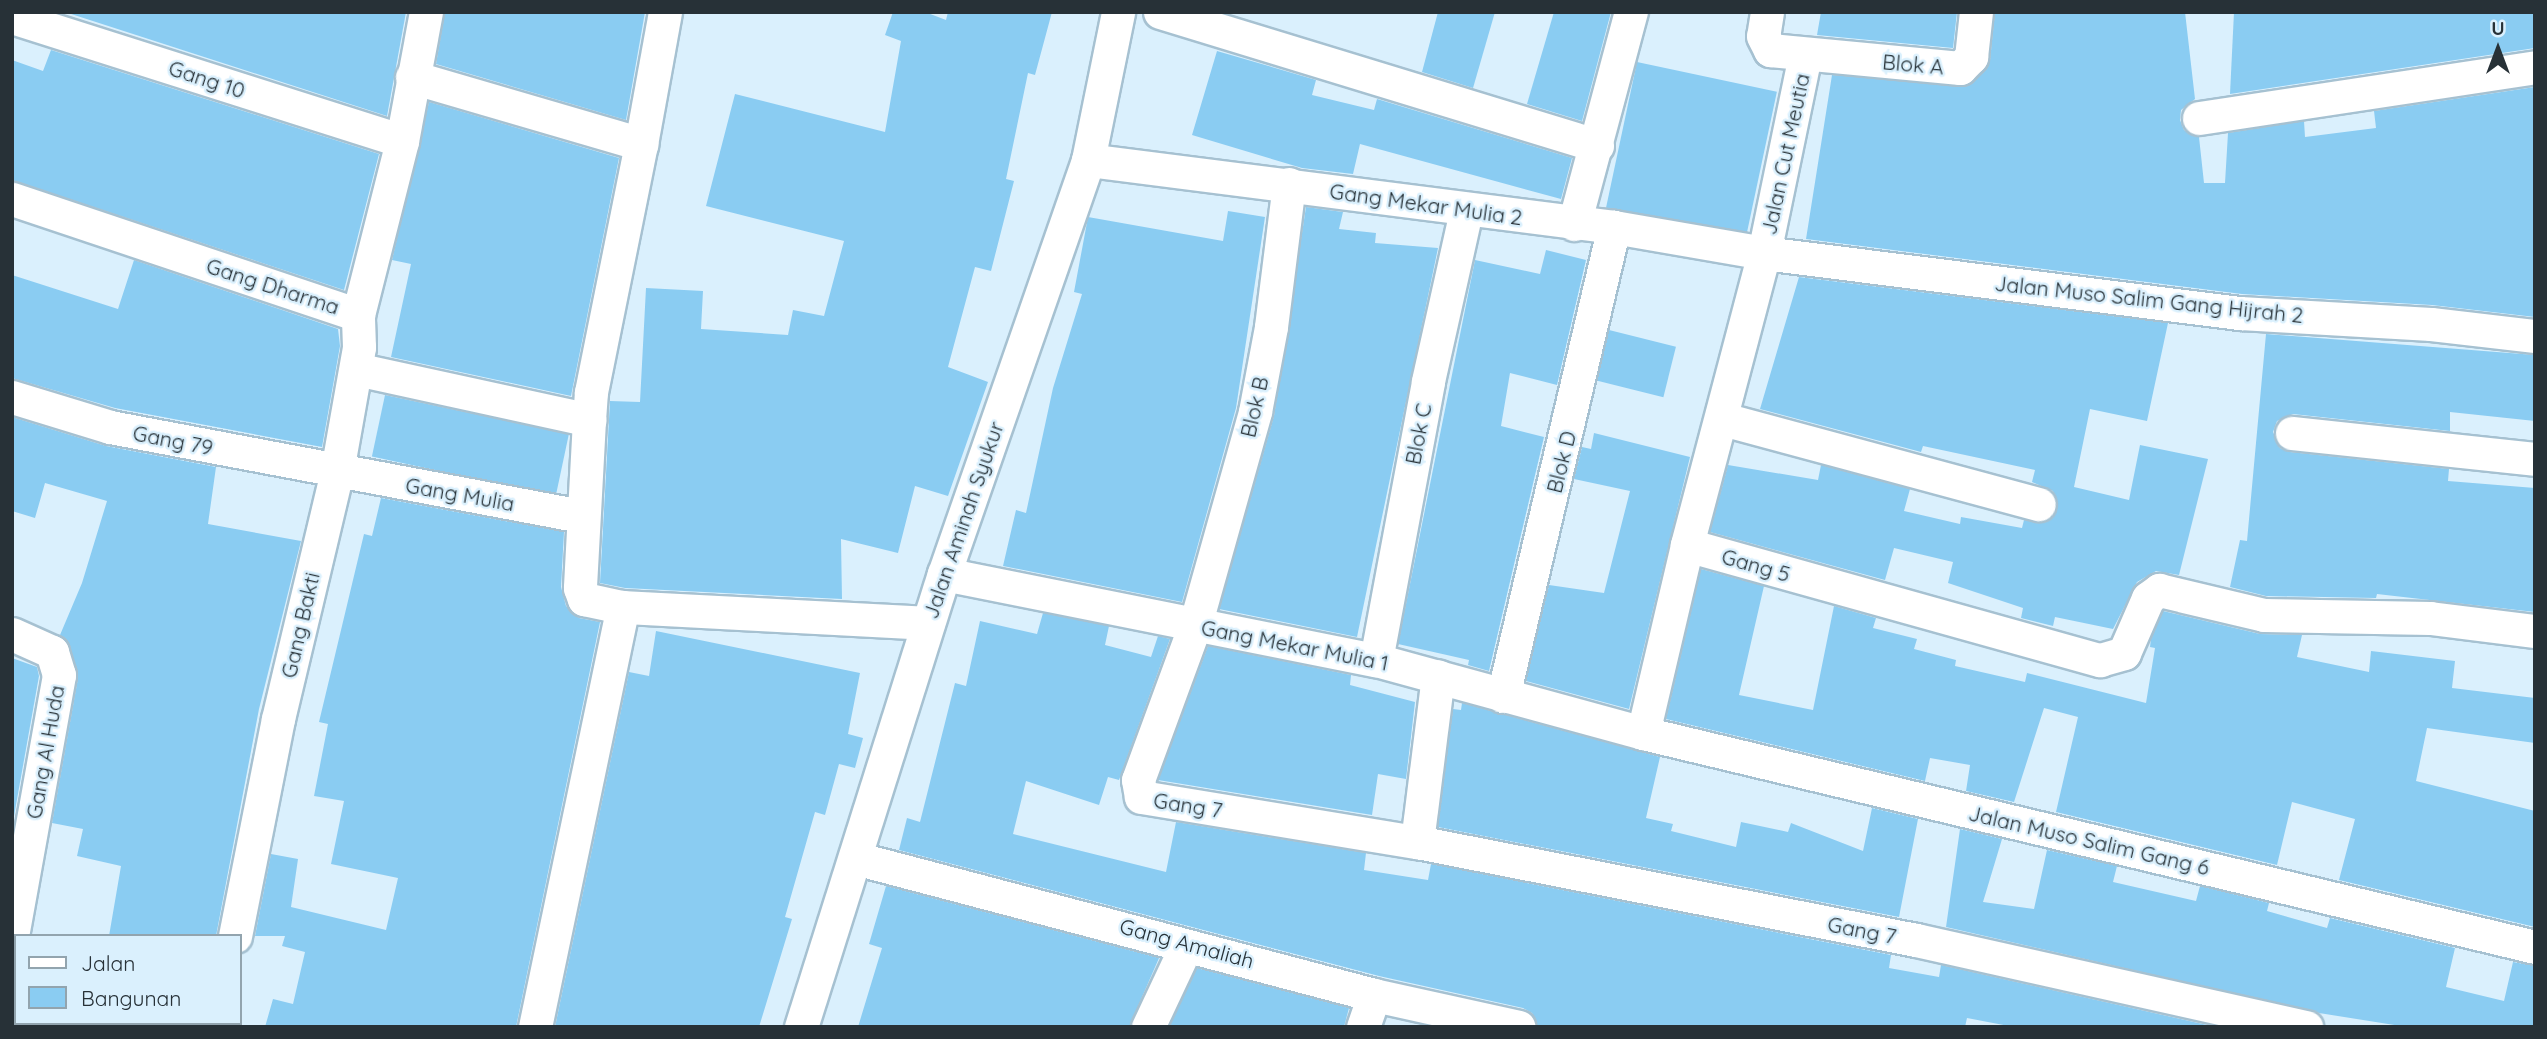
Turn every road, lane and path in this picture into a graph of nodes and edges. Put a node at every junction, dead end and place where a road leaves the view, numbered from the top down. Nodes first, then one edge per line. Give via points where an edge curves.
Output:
1 (426, 12) edge
2 (665, 12) edge
3 (1118, 12) edge
4 (1160, 12) edge
5 (1631, 12) edge
6 (1767, 12) edge
7 (1976, 12) edge
8 (12, 17) edge
9 (1805, 55) junction
10 (2535, 66) edge
11 (412, 76) junction
12 (2199, 118) dead end
13 (401, 141) junction
14 (641, 144) junction
15 (1597, 146) junction
16 (1088, 160) junction
17 (1289, 184) junction
18 (12, 199) edge
19 (1466, 211) junction
20 (1574, 223) junction
21 (1614, 227) junction
22 (1764, 253) junction
23 (358, 315) junction
24 (2535, 336) edge
25 (356, 369) junction
26 (12, 397) edge
27 (1723, 419) junction
28 (589, 420) junction
29 (2292, 433) dead end
30 (2535, 460) edge
31 (337, 471) junction
32 (2039, 504) dead end
33 (583, 516) junction
34 (1687, 545) junction
35 (944, 574) junction
36 (623, 607) junction
37 (928, 623) junction
38 (1195, 625) junction
39 (2535, 631) edge
40 (12, 634) edge
41 (1376, 660) junction
42 (1438, 676) junction
43 (1503, 696) junction
44 (1643, 733) junction
45 (1416, 842) junction
46 (855, 858) junction
47 (235, 934) edge
48 (12, 935) edge
49 (2535, 947) edge
50 (1180, 959) dead end
51 (1374, 995) junction
52 (535, 1027) edge
53 (801, 1027) edge
54 (1148, 1027) edge
55 (1363, 1027) edge
56 (1519, 1027) edge
57 (2306, 1027) edge

1 - 11 street, Gang Dharma
2 - 14 street
3 - 16 street, Jalan Aminah Syukur
4 - 15 street
5 - 15 street
6 - 9 street via 1764,43 1770,50
7 - 9 street, Blok A via 1971,57 1960,68
8 - 13 street, Gang 10
9 - 22 street, Jalan Cut Meutia
10 - 12 street
11 - 13 street, Gang Dharma
11 - 14 street
13 - 23 street, Gang Dharma
14 - 28 street
15 - 20 street
16 - 17 street, Gang Mekar Mulia 2
16 - 35 street, Jalan Aminah Syukur
17 - 19 street, Gang Mekar Mulia 2
17 - 38 street, Blok B via 1255,412
18 - 23 street, Gang Dharma
19 - 20 street, Gang Mekar Mulia 2
19 - 41 street, Blok C via 1428,381
20 - 21 street, Gang Mekar Mulia 2
21 - 22 street, Gang Mekar Mulia 2
21 - 43 street, Blok D
22 - 24 street, Jalan Muso Salim Gang Hijrah 2 via 2240,313 2431,324
22 - 27 street
23 - 25 street, Gang Bakti
25 - 28 street
25 - 31 street, Gang Bakti
26 - 31 street, Gang 79 via 110,428
27 - 32 street
27 - 34 street
28 - 33 street
29 - 30 street
31 - 33 street, Gang Mulia
31 - 47 street, Gang Bakti via 278,719
33 - 36 street via 582,594 590,602
34 - 39 street, Gang 5 via 2087,656 2118,657 2129,647 2148,598 2159,590 2264,615 2430,618
34 - 44 street
35 - 37 street, Jalan Aminah Syukur
35 - 38 street, Gang Mekar Mulia 1
36 - 37 street
36 - 52 street
37 - 46 street, Jalan Aminah Syukur
38 - 41 street, Gang Mekar Mulia 1
38 - 45 street, Gang 7 via 1138,780 1141,797
40 - 48 street, Gang Al Huda via 52,652 59,667
41 - 42 street, Gang Mekar Mulia 1
42 - 43 street, Gang Mekar Mulia 1
42 - 45 street
43 - 44 street, Gang Mekar Mulia 1
44 - 49 street, Jalan Muso Salim Gang 6
45 - 57 street, Gang 7 via 1916,940
46 - 51 street, Gang Amaliah
46 - 53 street, Jalan Aminah Syukur
50 - 54 street
51 - 55 street
51 - 56 street, Gang Amaliah

